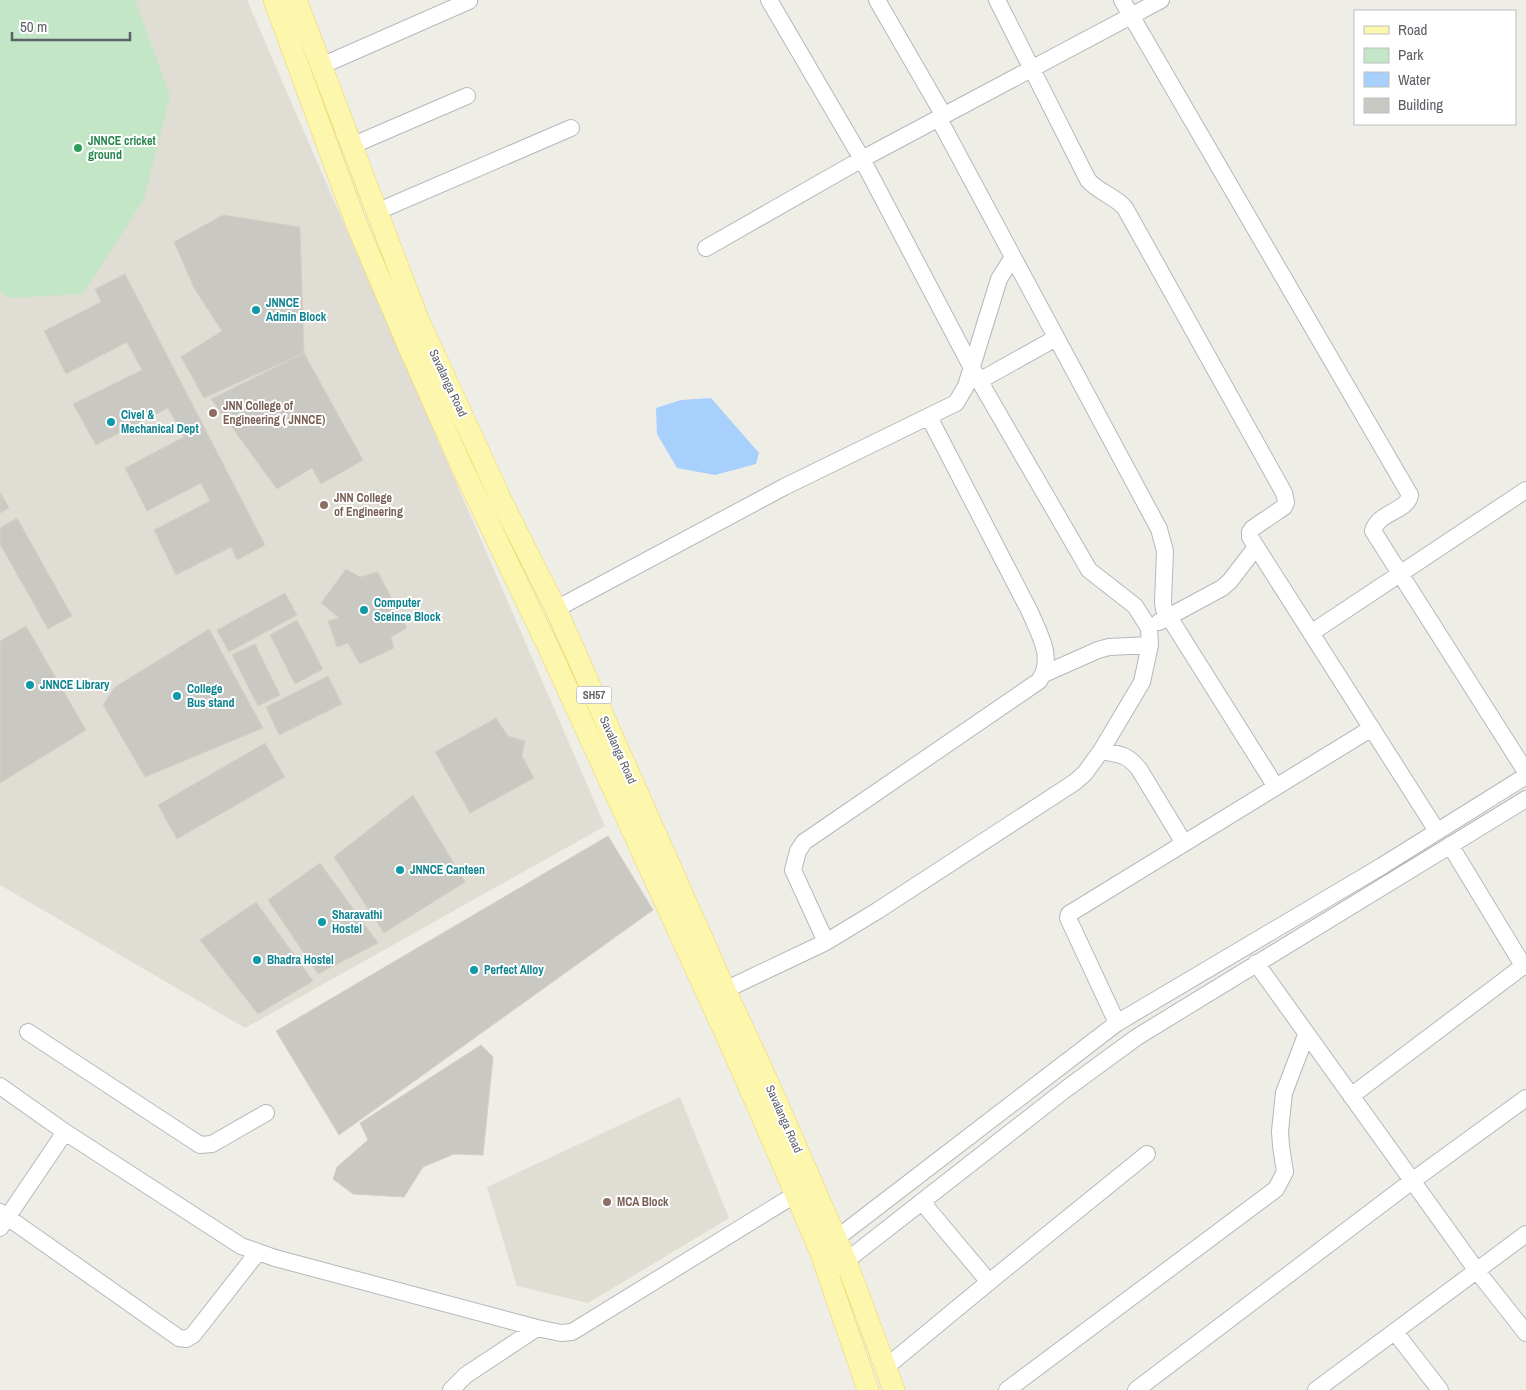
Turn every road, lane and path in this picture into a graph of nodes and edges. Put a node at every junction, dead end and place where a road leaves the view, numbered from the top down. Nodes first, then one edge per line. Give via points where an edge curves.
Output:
1 (274, 0) edge
2 (296, 0) edge
3 (469, 0) edge
4 (769, 0) edge
5 (877, 0) edge
6 (997, 0) edge
7 (1122, 0) edge
8 (1161, 0) edge
9 (1131, 17) junction
10 (321, 66) junction
11 (1033, 70) junction
12 (467, 96) dead end
13 (941, 118) junction
14 (571, 128) dead end
15 (351, 146) junction
16 (862, 160) junction
17 (376, 212) junction
18 (706, 248) dead end
19 (1013, 257) junction
20 (1056, 338) junction
21 (975, 375) junction
22 (929, 417) junction
23 (1526, 490) edge
24 (1256, 547) junction
25 (1400, 573) junction
26 (556, 609) junction
27 (1168, 616) junction
28 (1149, 628) junction
29 (1311, 633) junction
30 (1150, 645) junction
31 (1044, 674) junction
32 (1372, 728) junction
33 (1101, 751) junction
34 (1526, 772) edge
35 (1526, 776) edge
36 (1276, 787) junction
37 (1526, 799) edge
38 (1438, 831) junction
39 (1184, 843) junction
40 (1450, 845) junction
41 (826, 942) junction
42 (1256, 964) junction
43 (1523, 971) edge
44 (725, 990) junction
45 (1117, 1023) junction
46 (28, 1032) dead end
47 (1306, 1035) junction
48 (0, 1086) edge
49 (1351, 1096) junction
50 (1526, 1098) edge
51 (266, 1113) dead end
52 (65, 1132) junction
53 (1147, 1154) dead end
54 (1412, 1181) junction
55 (796, 1194) junction
56 (922, 1202) junction
57 (2, 1219) edge
58 (1526, 1234) edge
59 (828, 1243) junction
60 (258, 1252) junction
61 (846, 1261) junction
62 (1477, 1271) junction
63 (828, 1272) junction
64 (989, 1282) junction
65 (538, 1328) junction
66 (1395, 1332) junction
67 (1526, 1333) edge
68 (886, 1368) junction
69 (452, 1390) edge
70 (868, 1390) edge
71 (894, 1390) edge
72 (1007, 1390) edge
73 (1136, 1390) edge
74 (1316, 1390) edge
75 (1440, 1390) edge

1 - 55 main road, Savalanga Road / SH57 via 356,223 410,350 732,1048
2 - 10 main road, Savalanga Road / SH57
3 - 10 street
4 - 16 street
5 - 13 street
6 - 11 street
7 - 9 street
8 - 9 street
9 - 11 street
9 - 25 street via 1410,495 1407,503 1378,521 1373,531
10 - 15 main road, Savalanga Road / SH57
11 - 13 street
11 - 24 street via 1088,180 1125,208 1284,493 1284,507 1250,532
12 - 15 street
13 - 16 street
13 - 19 street
14 - 17 street
15 - 17 main road, Savalanga Road / SH57
16 - 18 street
16 - 21 street
17 - 26 main road, Savalanga Road / SH57 via 418,319 503,504
19 - 20 street
19 - 21 street via 999,279
20 - 21 street
20 - 27 street via 1160,529 1164,550 1163,602
21 - 22 street via 956,403
21 - 28 street via 1089,570 1135,606
22 - 26 street via 784,488
22 - 31 street via 1030,612 1044,644
23 - 25 street
24 - 27 street via 1222,588
24 - 29 street
25 - 29 street
25 - 34 street
26 - 44 main road, Savalanga Road / SH57
27 - 28 street
27 - 36 street
28 - 30 street
29 - 32 street
30 - 31 street via 1098,650
30 - 33 street via 1142,682
31 - 41 street via 1039,681 804,842 793,870
32 - 36 street
32 - 38 street
33 - 39 street via 1132,760
33 - 41 street via 1075,782
35 - 38 street
36 - 39 street
37 - 40 street
38 - 45 street
39 - 45 street via 1069,914 1068,918
40 - 42 street
40 - 43 street
41 - 44 street
42 - 47 street
42 - 56 street via 1137,1037
43 - 49 street
44 - 59 main road, Savalanga Road / SH57 via 763,1071
45 - 59 street
46 - 51 street via 200,1145 212,1144
47 - 49 street
47 - 72 street via 1284,1092 1280,1146 1286,1172 1276,1189
48 - 52 street
49 - 54 street
50 - 54 street
52 - 57 street
52 - 60 street via 241,1246
53 - 64 street
54 - 62 street
54 - 73 street
55 - 59 main road, Savalanga Road / SH57
55 - 65 street via 572,1332
56 - 61 street
56 - 64 street
57 - 60 street via 179,1338 194,1335
58 - 62 street
59 - 61 main road, Savalanga Road / SH57
59 - 63 main road, Savalanga Road / SH57
60 - 65 street
61 - 63 street
61 - 68 main road, Savalanga Road / SH57
62 - 66 street
62 - 67 street
63 - 70 main road, Savalanga Road / SH57
64 - 68 street
65 - 69 street via 466,1375
66 - 74 street
66 - 75 street
68 - 71 main road, Savalanga Road / SH57

